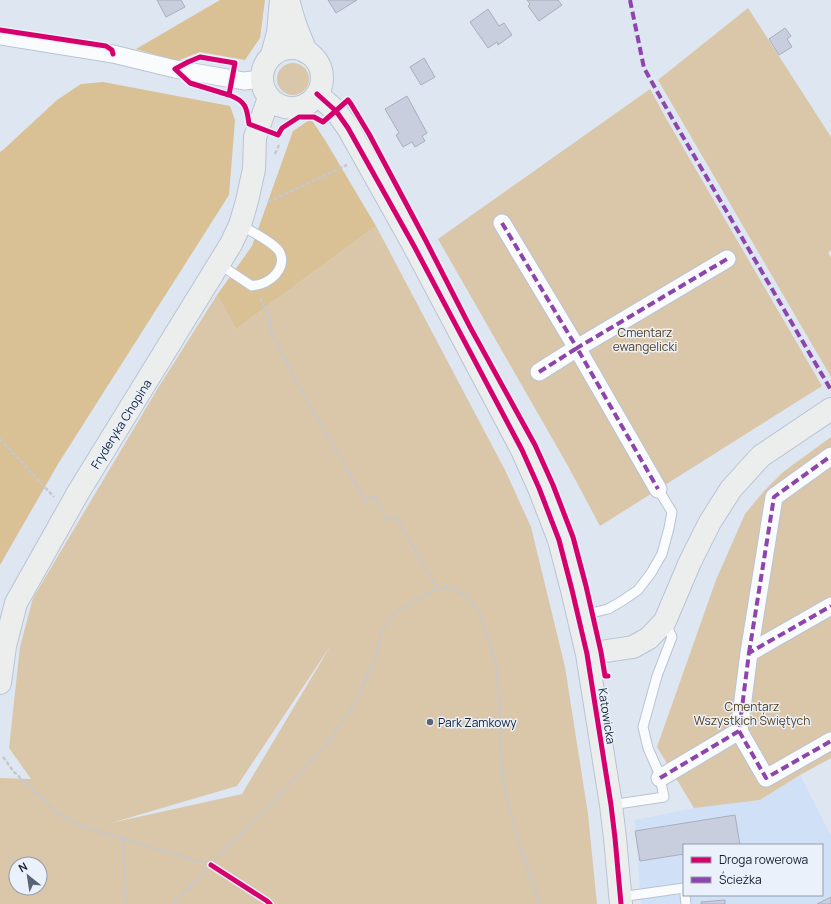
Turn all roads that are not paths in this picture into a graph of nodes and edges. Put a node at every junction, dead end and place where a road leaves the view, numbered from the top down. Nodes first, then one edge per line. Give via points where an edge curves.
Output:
1 (281, 0) edge
2 (288, 0) edge
3 (0, 36) edge
4 (306, 52) junction
5 (272, 55) junction
6 (317, 94) junction
7 (272, 95) junction
8 (502, 223) dead end
9 (240, 225) junction
10 (728, 259) dead end
11 (219, 264) junction
12 (577, 348) junction
13 (539, 372) dead end
14 (831, 409) edge
15 (831, 456) edge
16 (658, 489) joint
17 (831, 606) edge
18 (578, 616) junction
19 (665, 621) junction
20 (749, 653) junction
21 (587, 654) junction
22 (0, 683) edge
23 (739, 731) junction
24 (831, 741) edge
25 (660, 778) junction
26 (611, 805) junction
27 (683, 888) edge
28 (621, 900) edge

1 - 5 street via 278,33
2 - 4 street
3 - 7 street via 113,54 175,69 244,81
4 - 5 street via 294,49
4 - 6 street via 314,58 322,75
5 - 7 street via 263,70
6 - 7 street via 303,106 294,108
6 - 18 street, Katowicka via 336,111 348,128 522,450 559,540
7 - 9 street, Fryderyka Chopina via 255,137 254,169
8 - 12 street
9 - 11 street, Fryderyka Chopina
9 - 11 lane via 279,251 282,260 280,269 262,284 252,286
10 - 12 street
11 - 22 street, Fryderyka Chopina via 79,491 16,603 4,646
12 - 13 street
12 - 16 street
14 - 19 street via 761,456 731,489 710,522 690,562
15 - 20 street via 774,497
16 - 18 lane via 672,512 662,554 651,573 638,590 622,601 608,609
17 - 20 street
18 - 21 street, Katowicka
19 - 21 street via 649,638 633,647
19 - 25 lane via 672,637 657,676 643,727
20 - 23 street
21 - 26 street, Katowicka
23 - 24 street via 766,778
23 - 25 street
25 - 26 lane via 664,797
26 - 28 street, Katowicka
27 - 28 lane

